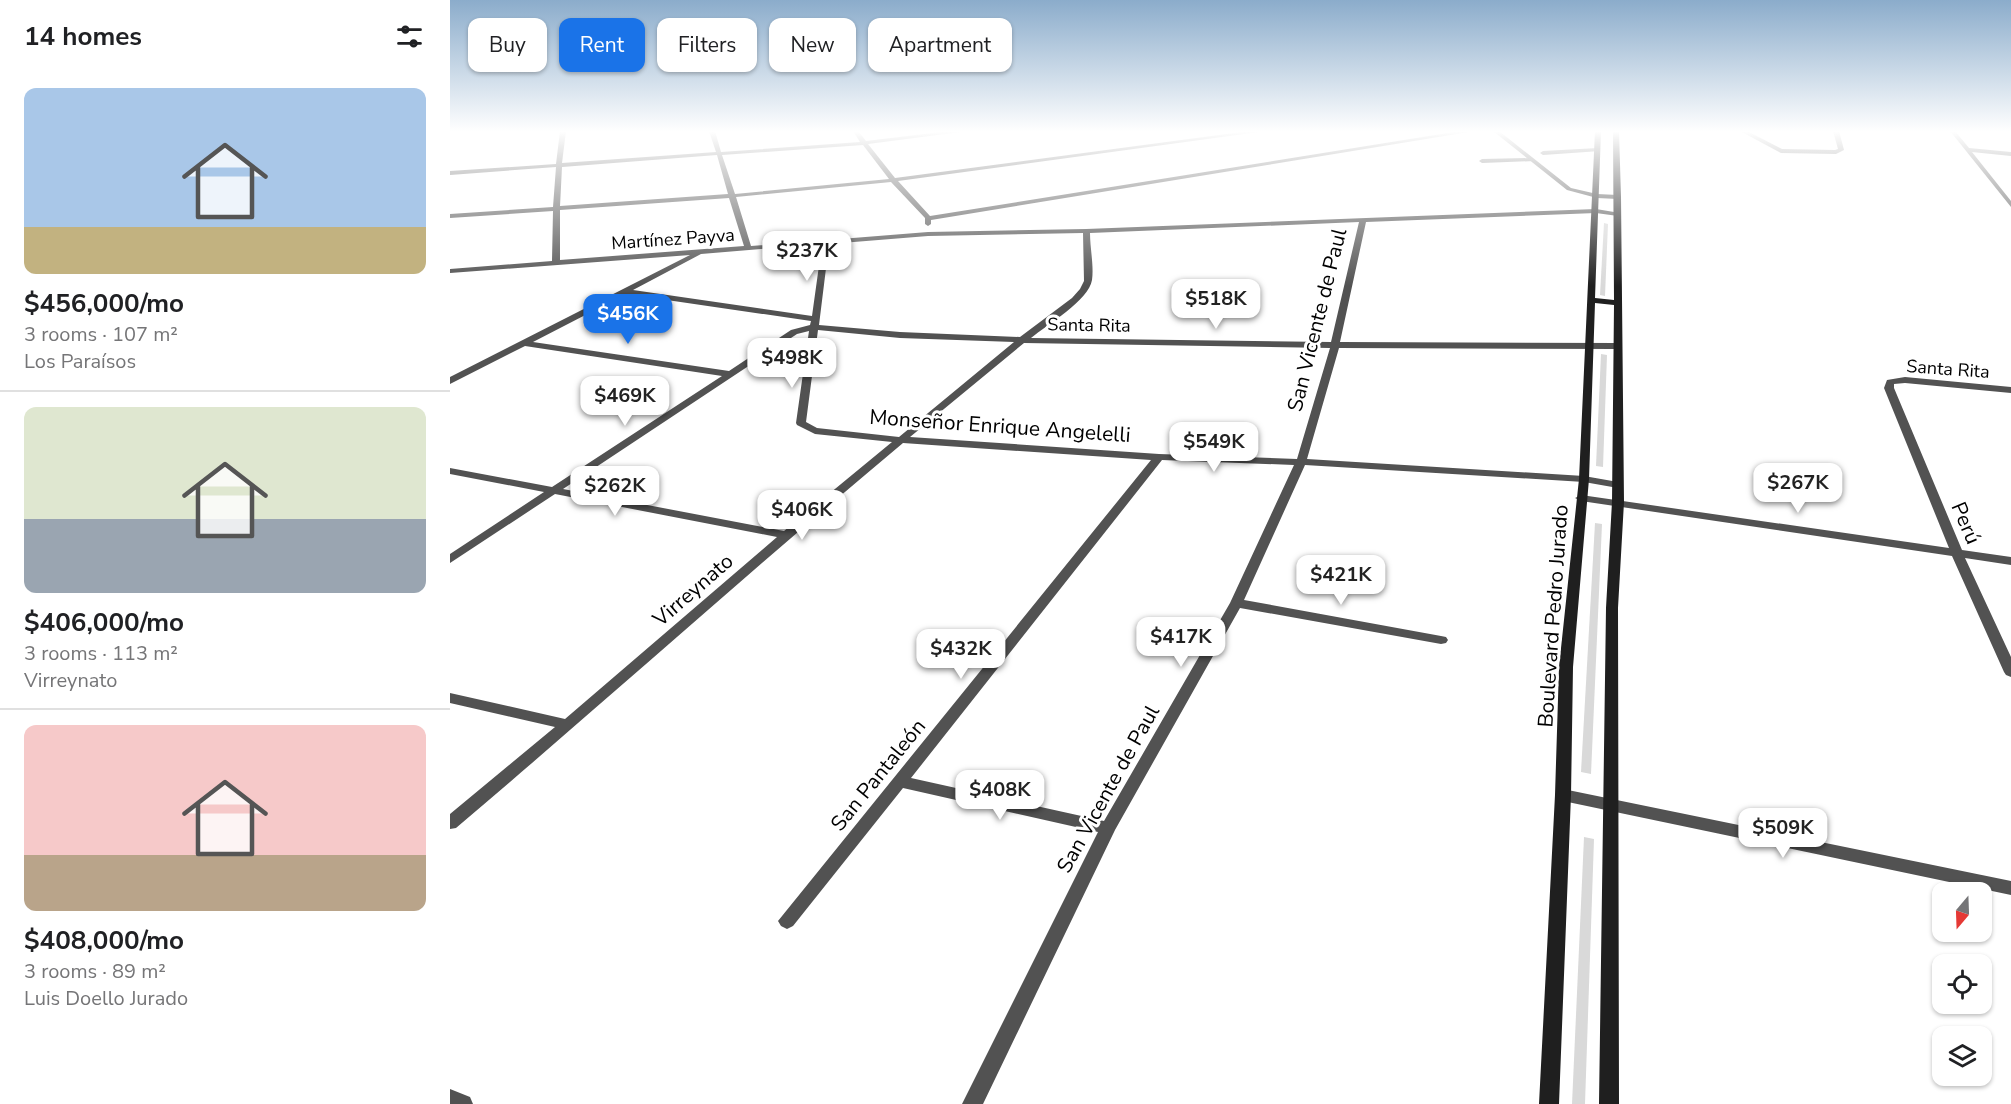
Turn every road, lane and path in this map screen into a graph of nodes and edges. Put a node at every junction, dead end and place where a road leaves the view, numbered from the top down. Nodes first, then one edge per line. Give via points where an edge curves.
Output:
1 (557, 183) edge
2 (727, 183) edge
3 (867, 183) edge
4 (895, 183) edge
5 (1150, 183) edge
6 (1561, 183) edge
7 (1597, 183) edge
8 (1618, 183) edge
9 (1997, 183) edge
10 (731, 196) junction
11 (1596, 196) junction
12 (1618, 197) junction
13 (2011, 205) edge
14 (555, 208) junction
15 (1596, 211) junction
16 (1618, 213) junction
17 (450, 216) edge
18 (928, 218) junction
19 (1363, 221) junction
20 (1086, 231) junction
21 (928, 234) junction
22 (826, 241) junction
23 (748, 248) junction
24 (703, 251) junction
25 (556, 263) junction
26 (450, 271) edge
27 (624, 291) junction
28 (1592, 300) junction
29 (1617, 303) junction
30 (814, 323) junction
31 (1022, 340) junction
32 (523, 343) junction
33 (1335, 345) junction
34 (1591, 345) junction
35 (1617, 346) junction
36 (730, 374) junction
37 (450, 381) edge
38 (1889, 388) joint
39 (2011, 390) edge
40 (902, 440) junction
41 (1159, 457) junction
42 (1301, 462) junction
43 (450, 471) edge
44 (1584, 479) junction
45 (1618, 485) junction
46 (554, 490) junction
47 (1581, 498) junction
48 (1618, 502) junction
49 (786, 535) junction
50 (1957, 552) junction
51 (450, 559) edge
52 (2011, 561) edge
53 (1236, 603) junction
54 (1441, 640) dead end
55 (2011, 672) edge
56 (450, 698) edge
57 (568, 725) junction
58 (900, 781) junction
59 (1563, 795) junction
60 (1610, 805) junction
61 (450, 823) edge
62 (1108, 828) junction
63 (2011, 888) edge
64 (787, 921) dead end
65 (450, 1100) edge
66 (463, 1104) edge
67 (972, 1104) edge
68 (1549, 1104) edge
69 (1609, 1104) edge

1 - 14 street
2 - 10 street
3 - 10 street
4 - 18 street
5 - 18 street
6 - 11 street via 1569,189
7 - 11 main road, Boulevard Pedro Jurado
8 - 12 main road
9 - 13 street
10 - 14 street
10 - 23 street
11 - 12 street
11 - 15 main road, Boulevard Pedro Jurado
12 - 16 main road
14 - 17 street
14 - 25 street
15 - 16 street, Martínez Payva
15 - 19 street, Martínez Payva
15 - 28 main road, Boulevard Pedro Jurado
16 - 29 main road
18 - 21 street
19 - 20 street, Martínez Payva
19 - 33 street, San Vicente de Paul
20 - 21 street, Martínez Payva
20 - 31 street, Virreynato via 1088,281 1084,290
21 - 22 street, Martínez Payva
22 - 23 street, Martínez Payva
22 - 30 street
23 - 24 street, Martínez Payva
24 - 25 street, Martínez Payva
24 - 27 street
25 - 26 street, Martínez Payva
27 - 30 street, Santa Rita
27 - 32 street
28 - 29 main road
28 - 34 main road, Boulevard Pedro Jurado
29 - 35 main road
30 - 31 street, Santa Rita via 900,335
30 - 36 street
30 - 40 street, Monseñor Enrique Angelelli via 801,423 815,431
31 - 33 street, Santa Rita
31 - 40 street, Virreynato
32 - 36 street
32 - 37 street
33 - 34 street, Santa Rita
33 - 42 street, San Vicente de Paul
34 - 35 street, Santa Rita
34 - 44 main road, Boulevard Pedro Jurado
35 - 45 main road
36 - 46 street
38 - 39 street, Santa Rita via 1890,382 1905,380
38 - 50 street, Perú
40 - 41 street, Monseñor Enrique Angelelli
40 - 49 street, Virreynato
41 - 42 street, Monseñor Enrique Angelelli
41 - 58 street, San Pantaleón
42 - 44 street, Monseñor Enrique Angelelli
42 - 53 street, San Vicente de Paul
43 - 46 street
44 - 45 street, Monseñor Enrique Angelelli
44 - 47 main road, Boulevard Pedro Jurado
45 - 48 main road
46 - 49 street
46 - 51 street
47 - 48 street
47 - 59 main road, Boulevard Pedro Jurado via 1566,667
48 - 50 street
48 - 60 main road via 1612,608
49 - 57 street, Virreynato
50 - 52 street
50 - 55 street, Perú
53 - 54 street
53 - 62 street, San Vicente de Paul
56 - 57 street
57 - 61 street, Virreynato
58 - 62 street
58 - 64 street, San Pantaleón
59 - 60 street
59 - 68 main road, Boulevard Pedro Jurado
60 - 63 street
60 - 69 main road
62 - 67 street, San Vicente de Paul
65 - 66 street

